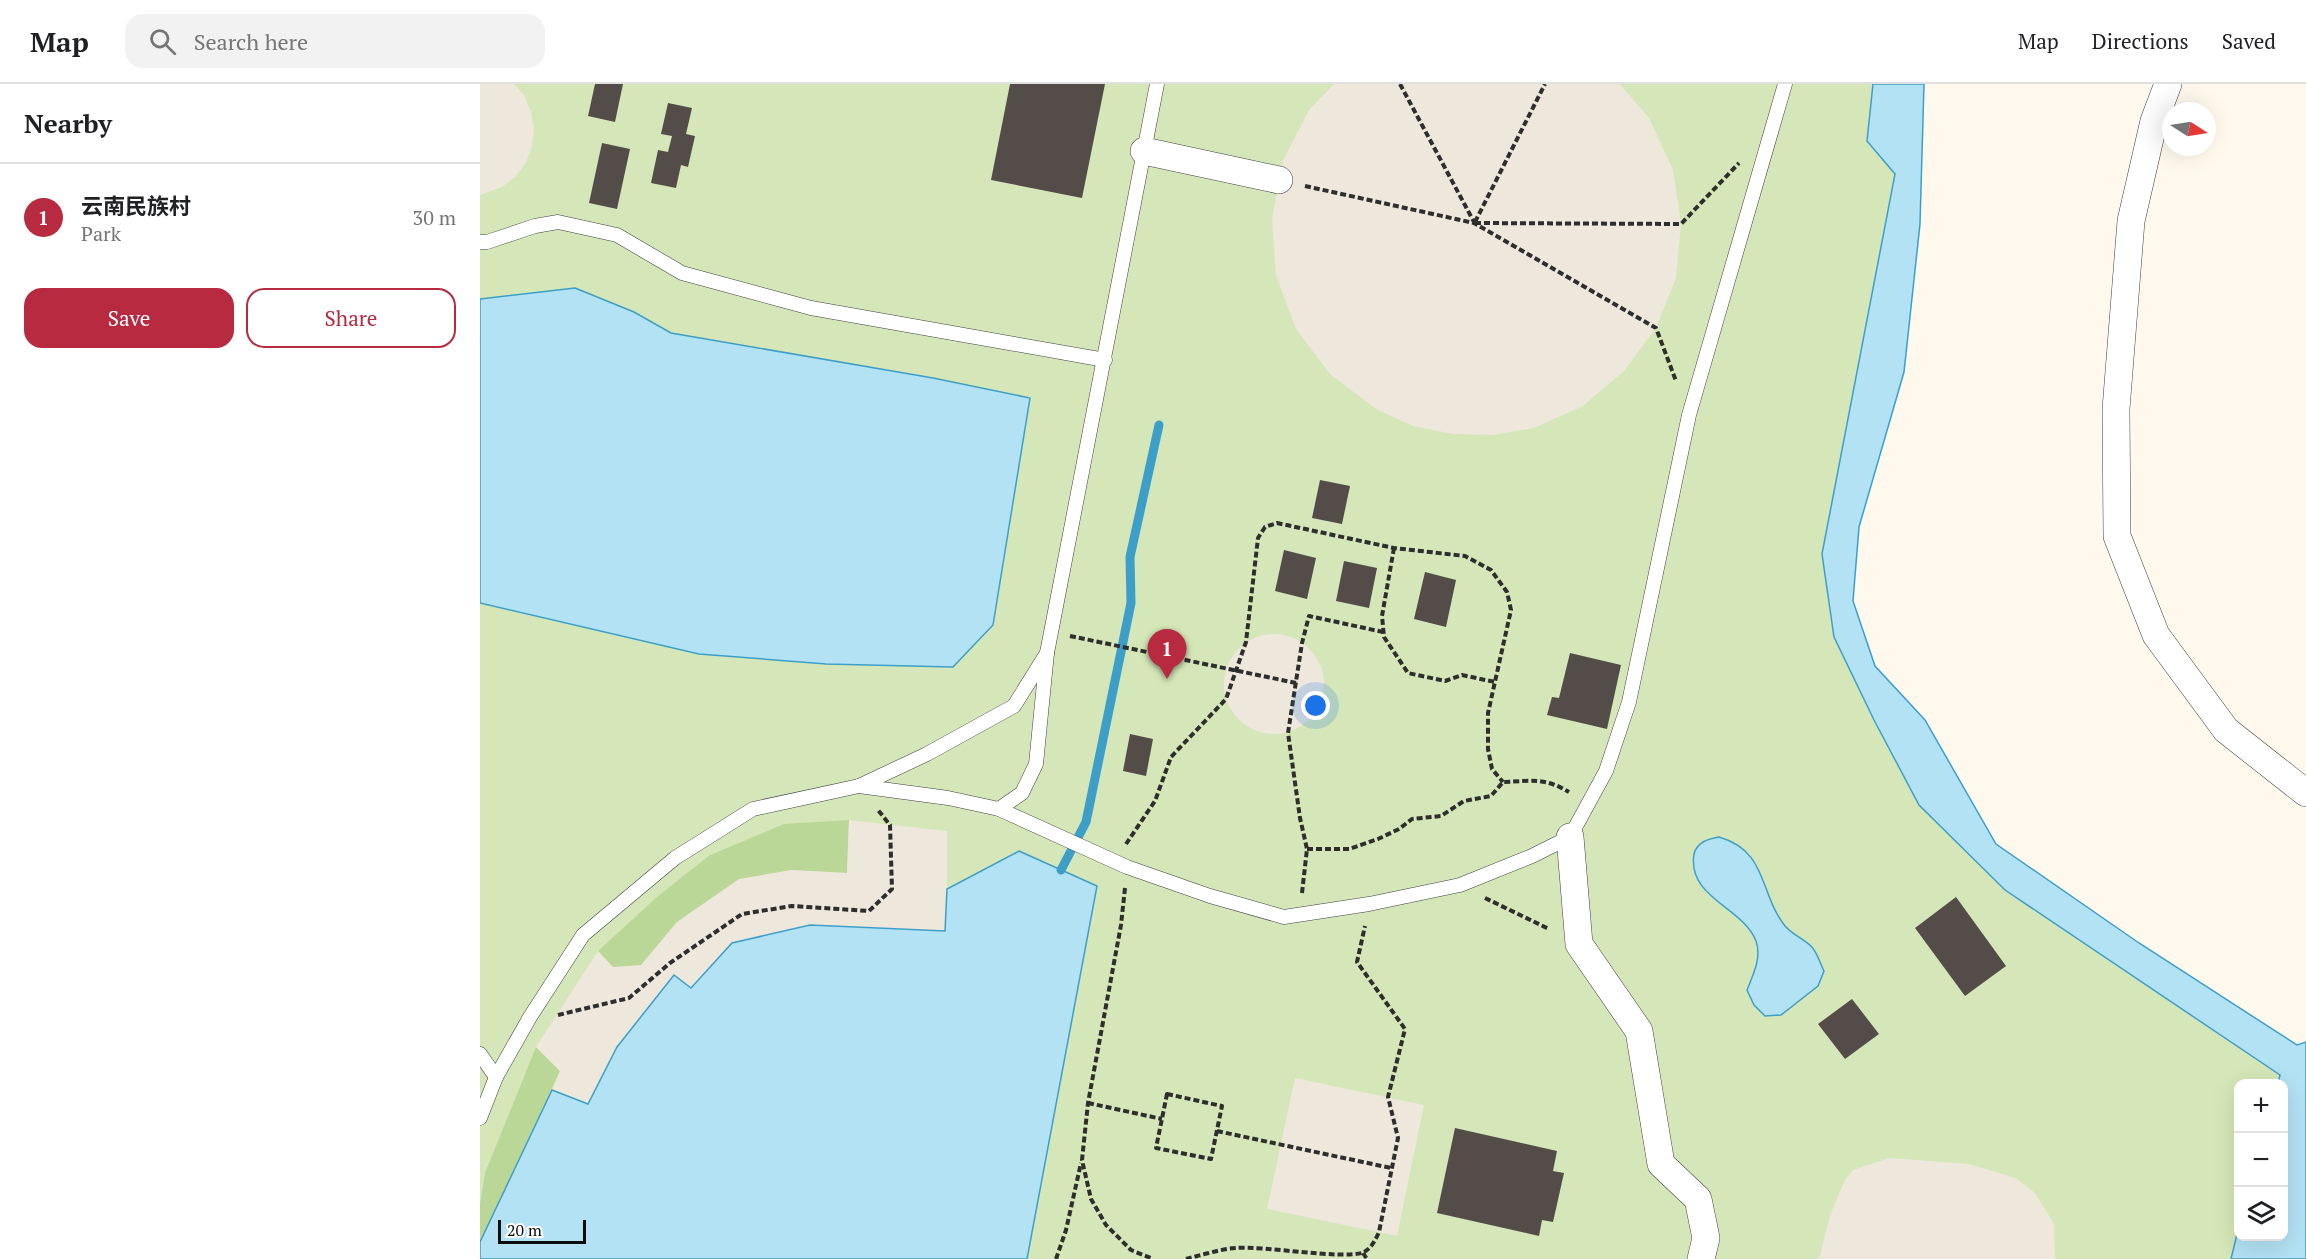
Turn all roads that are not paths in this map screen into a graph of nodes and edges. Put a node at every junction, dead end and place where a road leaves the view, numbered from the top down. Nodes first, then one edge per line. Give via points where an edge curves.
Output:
1 (1157, 84) edge
2 (1785, 84) edge
3 (2168, 84) edge
4 (1144, 151) junction
5 (1279, 180) road end
6 (480, 242) edge
7 (1105, 360) junction
8 (1047, 653) junction
9 (859, 786) junction
10 (2306, 793) edge
11 (999, 809) junction
12 (1570, 837) junction
13 (480, 1054) edge
14 (496, 1077) junction
15 (480, 1118) edge
16 (1701, 1259) edge

1 - 4 lane
2 - 12 lane via 1689,415 1629,702 1606,771
3 - 10 street via 2154,121 2131,222 2116,409 2117,536 2163,645 2226,730
4 - 5 street
4 - 7 lane
6 - 7 lane via 558,222 617,235 682,273 811,308
7 - 8 lane
8 - 9 lane via 1014,706
8 - 11 lane via 1036,764 1022,793
9 - 11 lane
9 - 14 lane via 753,809 675,858 583,935
11 - 12 lane via 1119,863 1210,896 1284,917 1460,885
12 - 16 street via 1579,944 1639,1031 1661,1164 1698,1199 1706,1238
13 - 14 lane
14 - 15 lane

